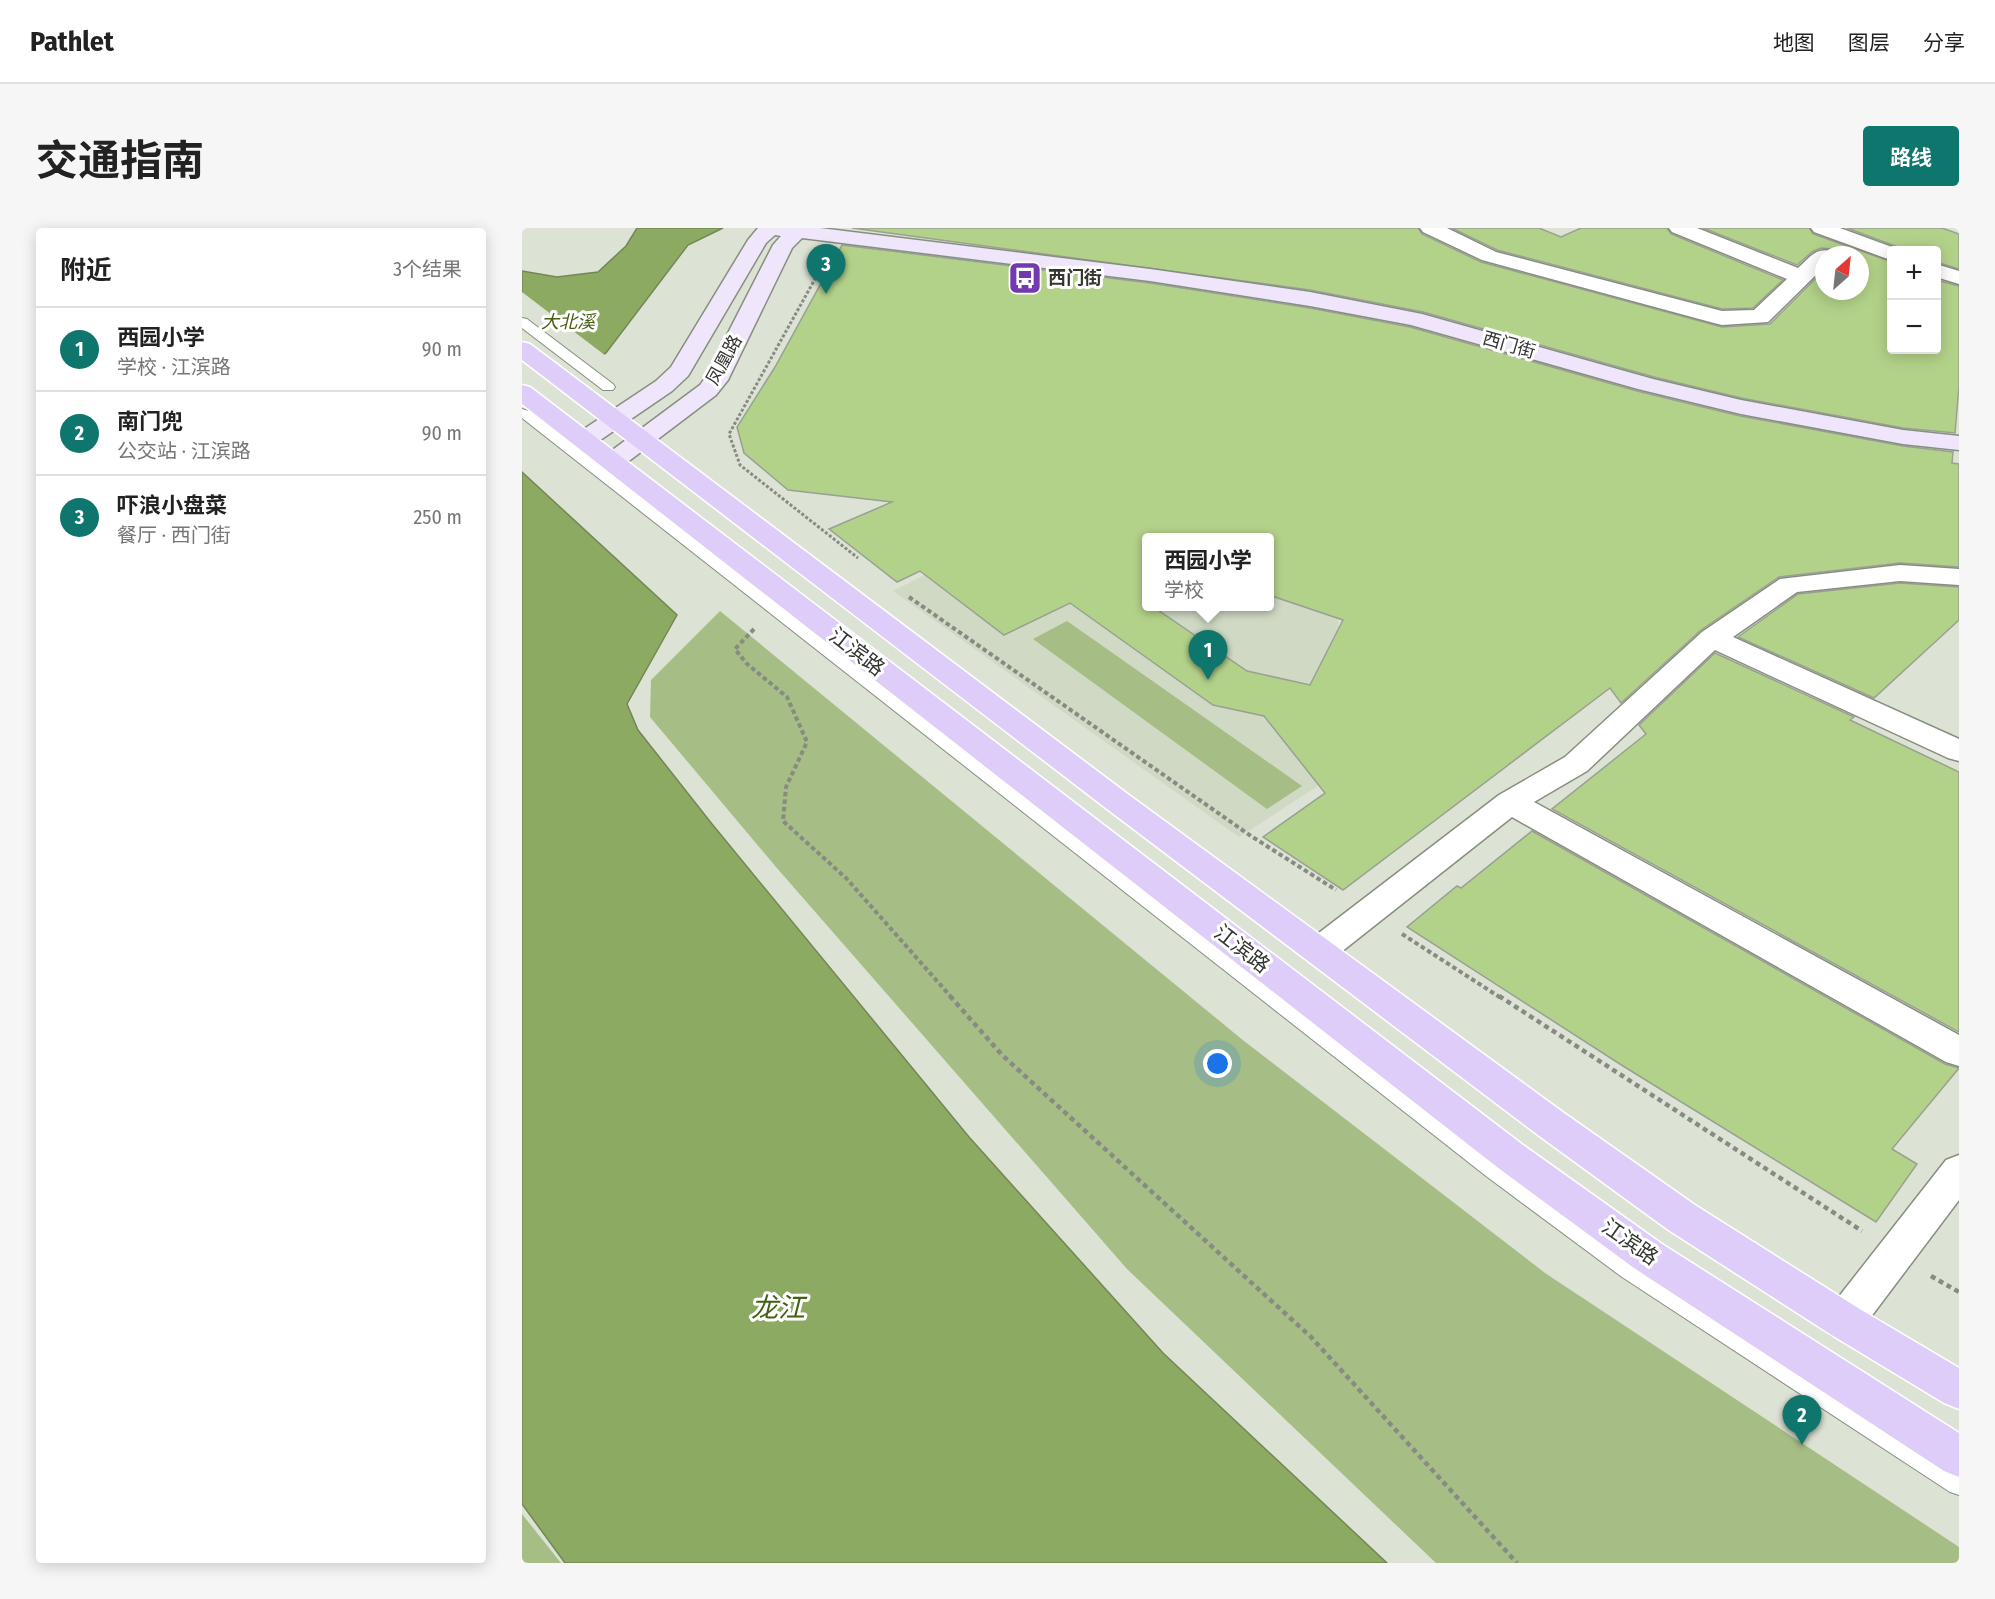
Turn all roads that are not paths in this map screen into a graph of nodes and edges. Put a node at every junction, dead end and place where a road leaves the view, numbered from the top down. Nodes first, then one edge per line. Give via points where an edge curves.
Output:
1 (770, 228) edge
2 (1430, 228) edge
3 (1679, 228) edge
4 (1821, 228) edge
5 (798, 230) edge
6 (1843, 237) junction
7 (1834, 246) edge
8 (1887, 252) edge
9 (1815, 264) edge
10 (1941, 272) edge
11 (1802, 277) junction
12 (1959, 278) edge
13 (522, 322) edge
14 (522, 349) edge
15 (596, 391) junction
16 (522, 392) edge
17 (533, 413) edge
18 (614, 419) junction
19 (642, 440) junction
20 (584, 441) junction
21 (1959, 443) edge
22 (612, 462) junction
23 (1959, 577) edge
24 (1712, 638) junction
25 (1959, 752) edge
26 (1510, 802) junction
27 (1318, 951) junction
28 (1959, 1052) edge
29 (1959, 1171) edge
30 (1844, 1321) junction
31 (1959, 1390) edge
32 (1959, 1457) edge
33 (1959, 1483) edge

1 - 5 street, 西门街
1 - 18 street, 凤凰路 via 758,240 680,371
2 - 11 street via 1489,256 1722,318 1760,317
3 - 11 street
4 - 6 street
5 - 19 street, 凤凰路 via 783,245 716,380 701,398
5 - 21 street, 西门街 via 1150,274 1310,299 1425,322 1741,407 1849,428
6 - 7 street
6 - 8 street
9 - 11 street
10 - 12 street
13 - 15 lane
14 - 15 main road, 江滨路
15 - 18 main road, 江滨路
16 - 17 main road, 江滨路
17 - 20 main road, 江滨路
17 - 33 lane via 1494,1170 1630,1269
18 - 19 main road, 江滨路
18 - 20 street, 凤凰路
19 - 22 street, 凤凰路
19 - 27 main road, 江滨路
20 - 22 main road, 江滨路
22 - 32 main road, 江滨路 via 1510,1156 1648,1256
23 - 24 street via 1900,573 1790,585
24 - 25 street
24 - 26 street via 1576,764
26 - 27 street
26 - 28 street
27 - 30 main road, 江滨路 via 1681,1217
29 - 30 street
30 - 31 main road, 江滨路

